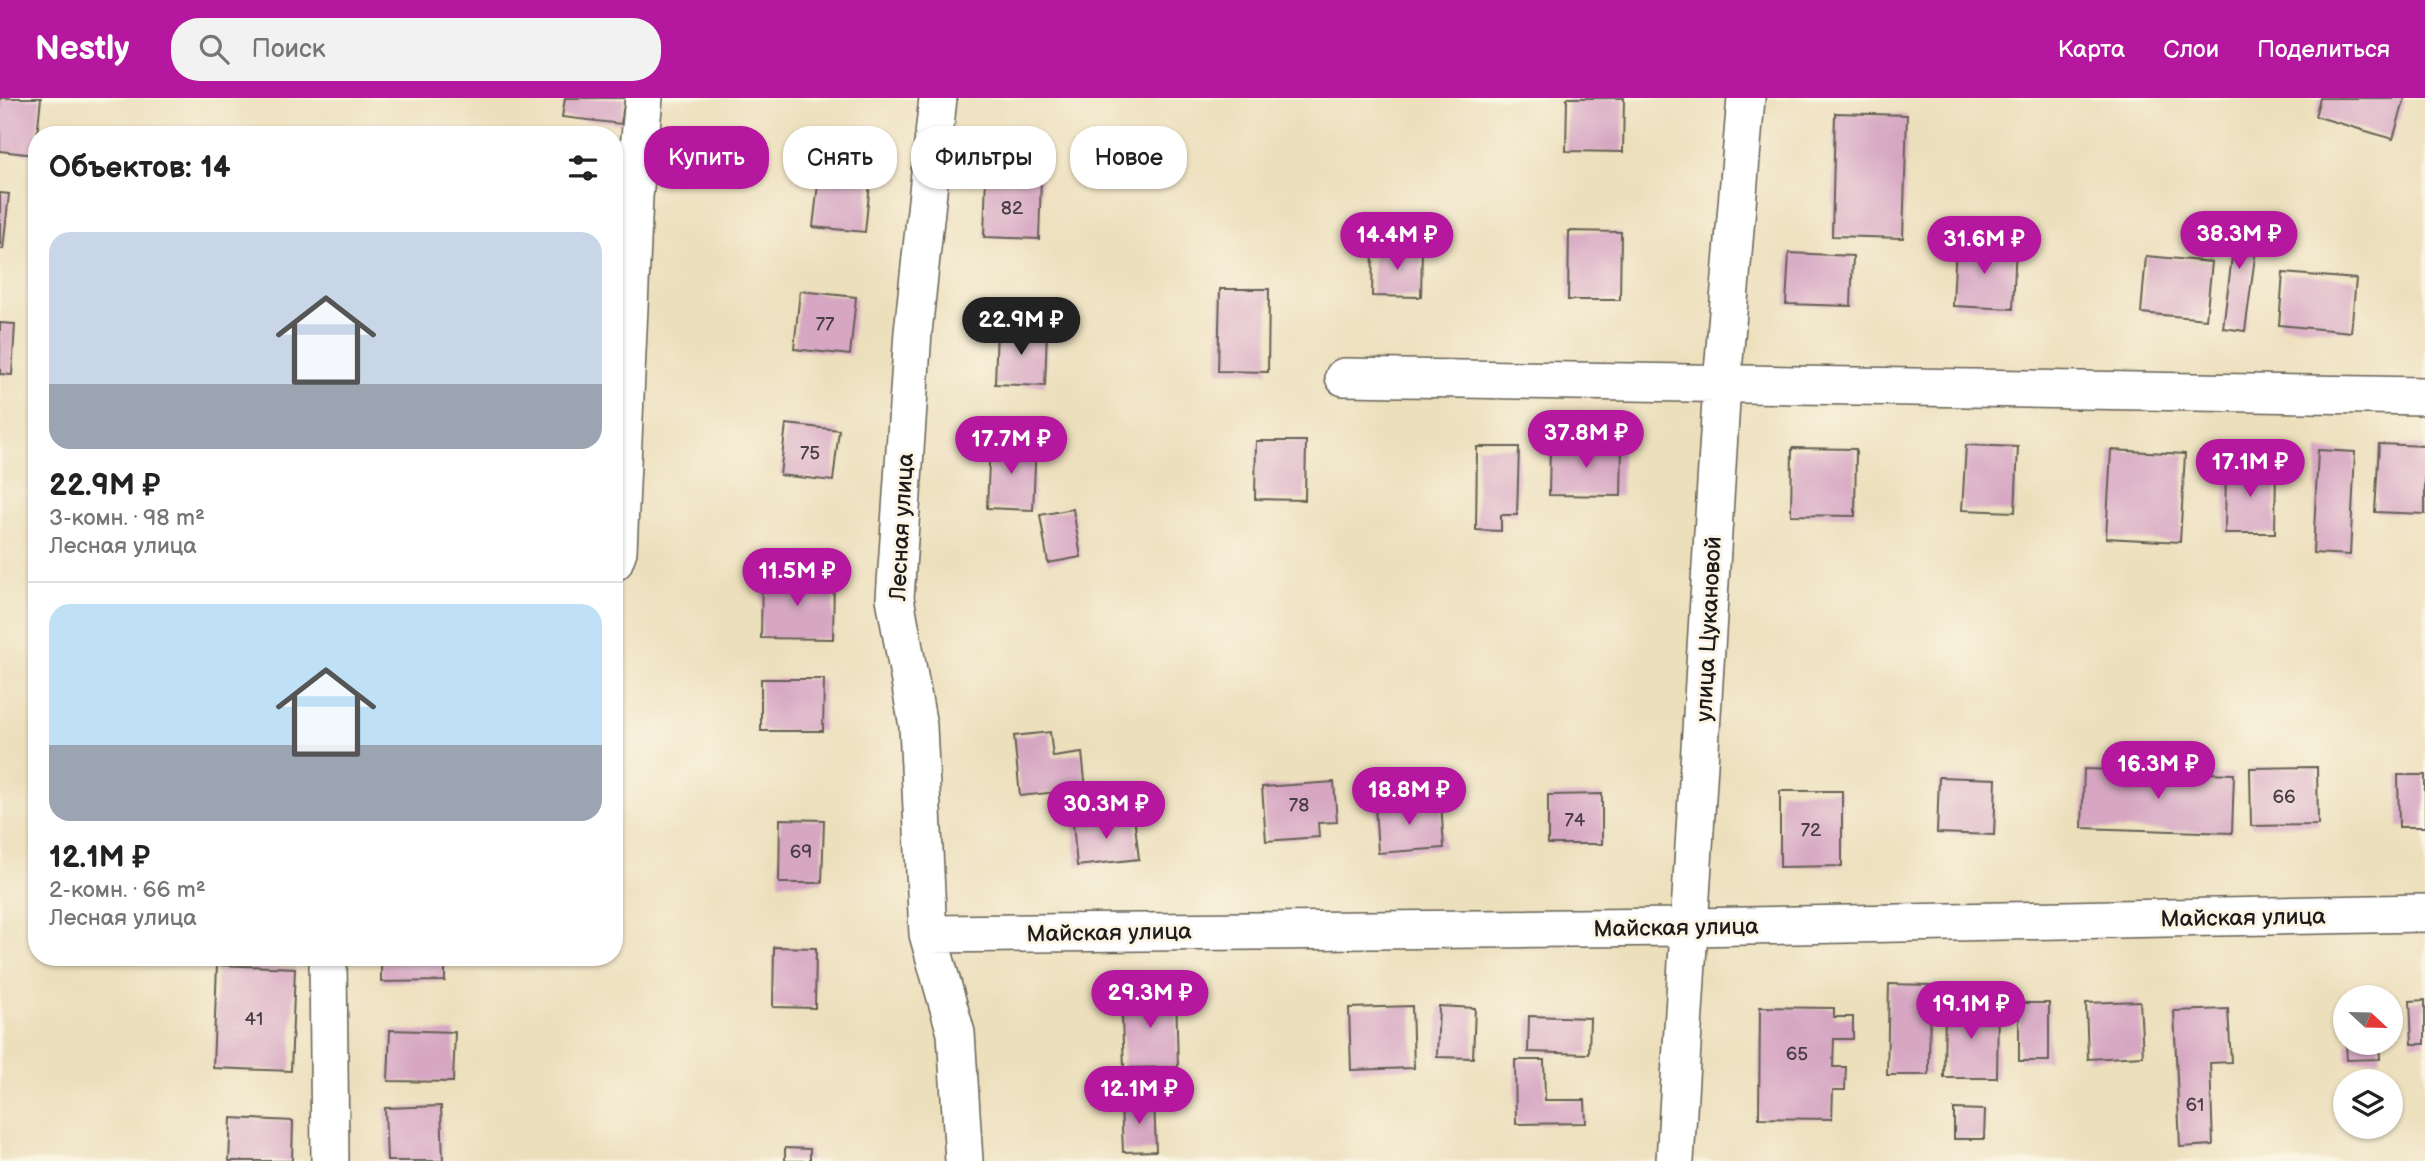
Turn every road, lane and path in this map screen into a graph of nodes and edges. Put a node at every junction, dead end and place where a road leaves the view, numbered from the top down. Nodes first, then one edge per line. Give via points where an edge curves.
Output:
1 (644, 98) edge
2 (938, 98) edge
3 (1746, 98) edge
4 (1344, 377) dead end
5 (1722, 384) junction
6 (2425, 397) edge
7 (623, 440) edge
8 (2425, 913) edge
9 (1690, 927) junction
10 (928, 934) junction
11 (328, 966) edge
12 (331, 1161) edge
13 (964, 1161) edge
14 (1675, 1161) edge

1 - 7 street via 634,197
2 - 10 street, Лесная улица via 913,332 895,598 918,726
3 - 5 street, улица Цукановой
4 - 5 street
5 - 6 street
5 - 9 street, улица Цукановой
8 - 9 street, Майская улица
9 - 10 street, Майская улица
9 - 14 street, улица Цукановой
10 - 13 street, Лесная улица via 956,1033
11 - 12 street

